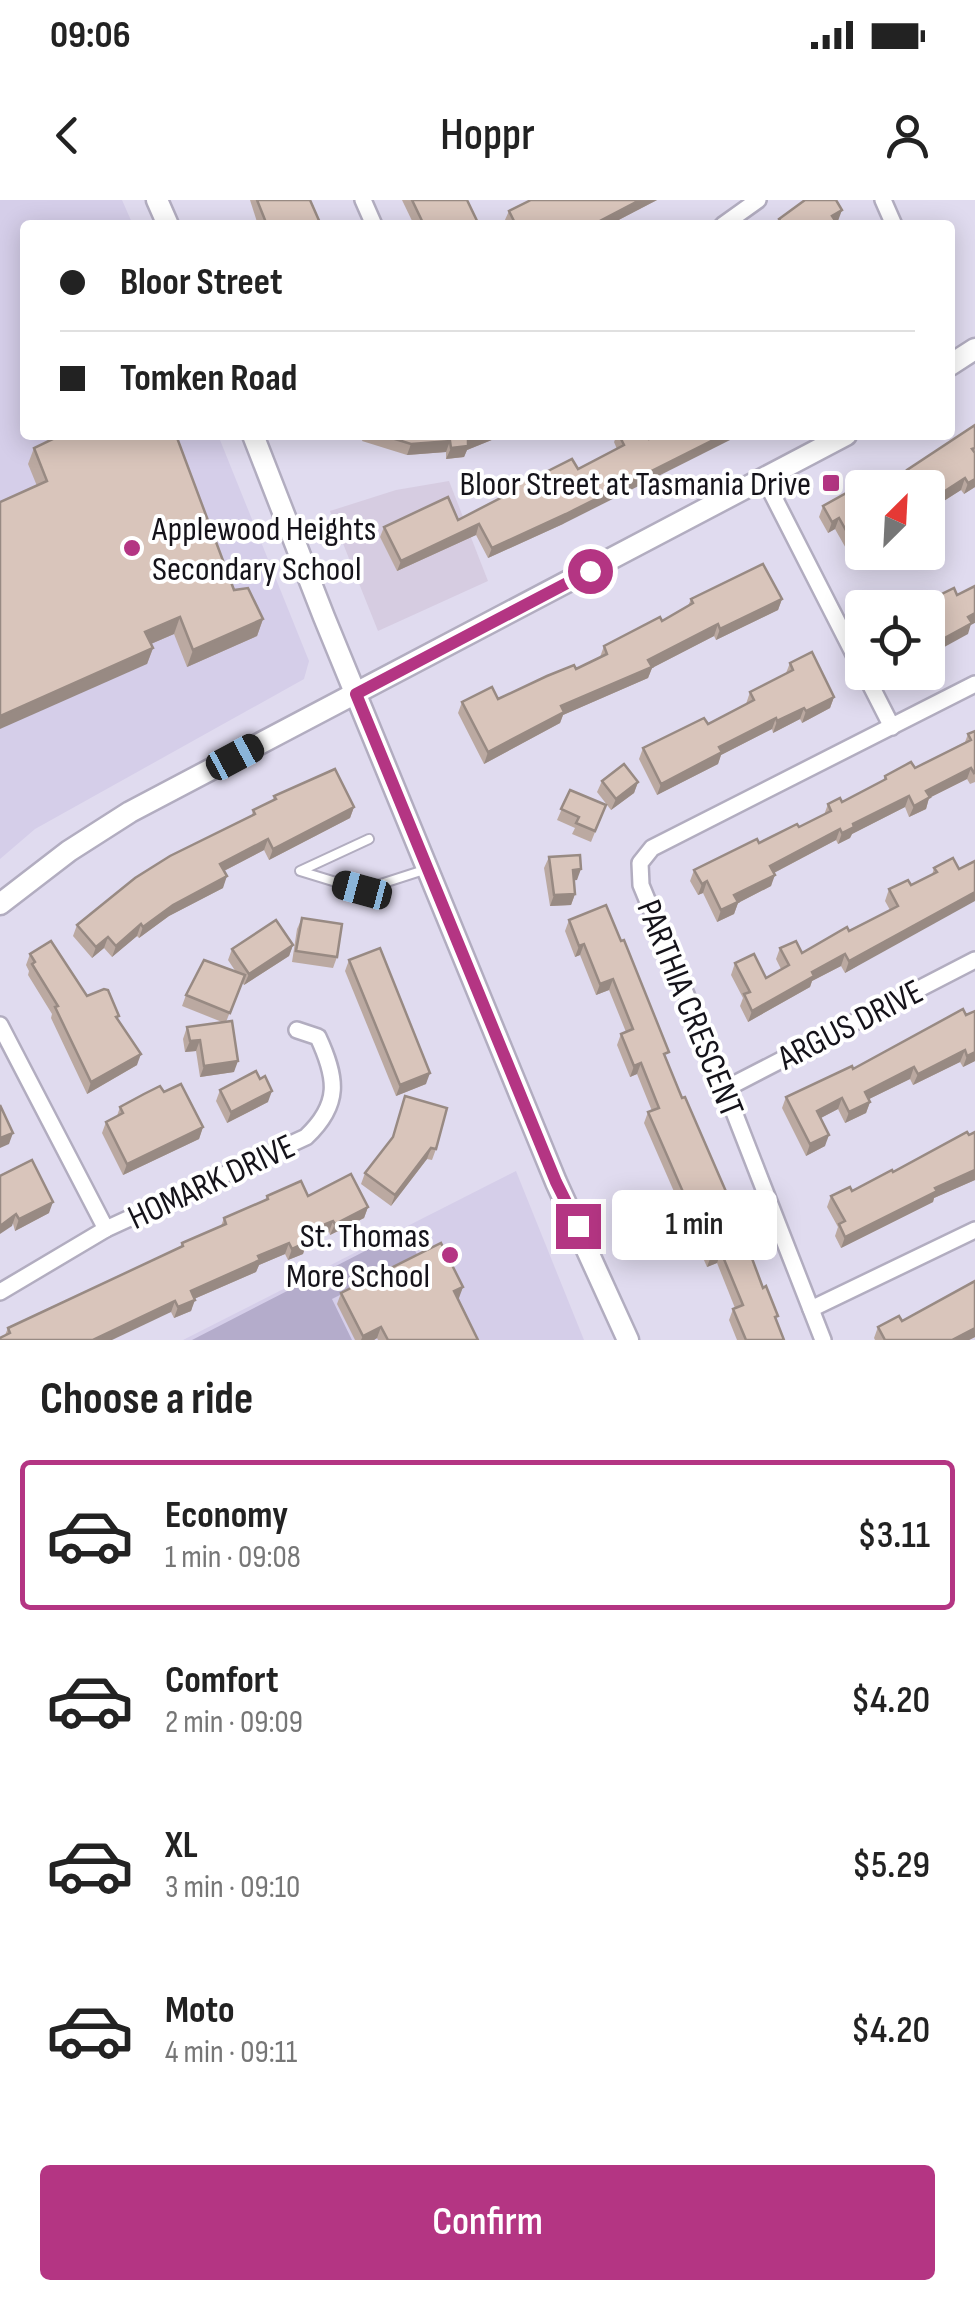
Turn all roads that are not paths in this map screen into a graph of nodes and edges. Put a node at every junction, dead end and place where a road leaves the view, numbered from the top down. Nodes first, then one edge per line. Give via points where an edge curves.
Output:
1 (758, 200) edge
2 (729, 220) edge
3 (255, 440) edge
4 (837, 440) edge
5 (766, 480) junction
6 (845, 636) edge
7 (975, 684) edge
8 (873, 690) edge
9 (356, 694) junction
10 (892, 726) junction
11 (368, 839) dead end
12 (429, 868) junction
13 (0, 904) edge
14 (975, 960) edge
15 (0, 1025) edge
16 (297, 1030) dead end
17 (725, 1088) junction
18 (106, 1229) junction
19 (975, 1230) edge
20 (0, 1292) edge
21 (811, 1309) junction
22 (628, 1340) edge
23 (823, 1340) edge

1 - 2 street
3 - 9 street
4 - 5 street
5 - 6 street
5 - 9 street
7 - 10 street, PARTHIA CRESCENT
8 - 10 street
9 - 12 street
9 - 13 street via 130,812
10 - 17 street, PARTHIA CRESCENT via 652,848 640,863 641,885
11 - 12 lane via 300,871 362,890
12 - 22 street
14 - 17 street, ARGUS DRIVE
15 - 18 street
16 - 18 street, HOMARK DRIVE via 318,1037 332,1068 324,1120 306,1137
17 - 21 street, PARTHIA CRESCENT
18 - 20 street, HOMARK DRIVE
19 - 21 street
21 - 23 street, PARTHIA CRESCENT

